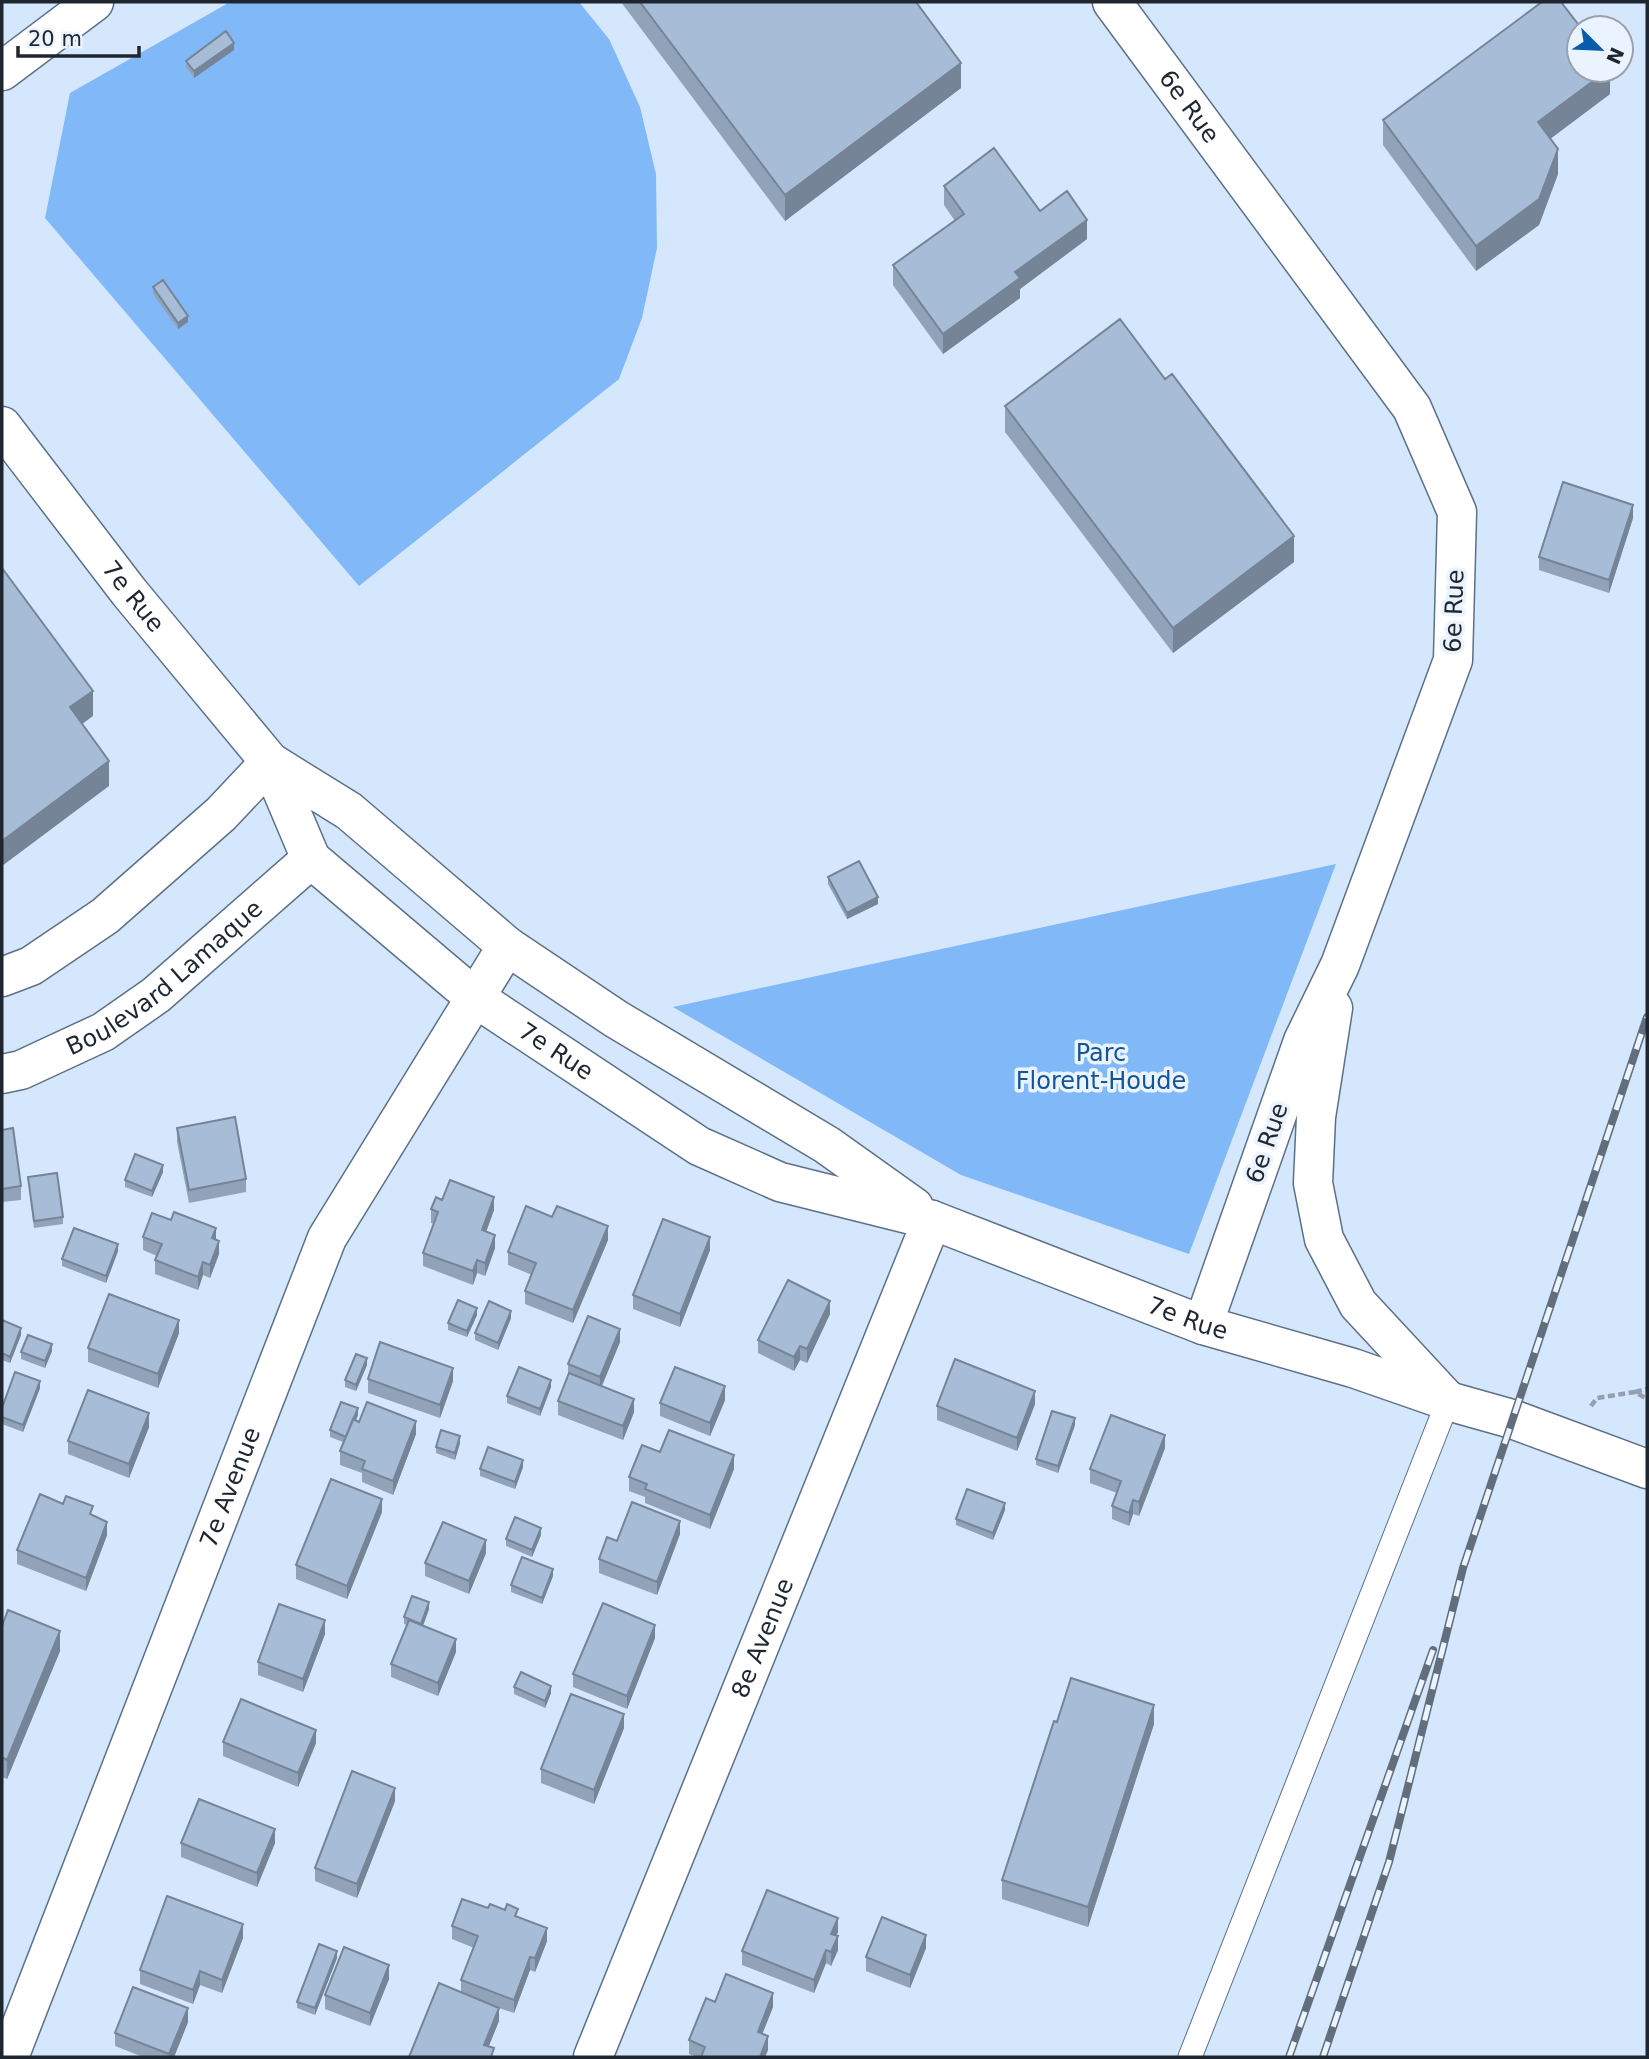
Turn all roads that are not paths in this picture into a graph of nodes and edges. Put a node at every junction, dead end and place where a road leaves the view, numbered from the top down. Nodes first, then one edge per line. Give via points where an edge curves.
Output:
1 (94, 2) edge
2 (1112, 2) edge
3 (2, 71) edge
4 (2, 426) edge
5 (270, 762) junction
6 (311, 859) junction
7 (507, 946) junction
8 (1340, 965) junction
9 (2, 978) edge
10 (474, 997) junction
11 (2, 1074) edge
12 (932, 1220) junction
13 (1203, 1325) junction
14 (1448, 1401) junction
15 (1647, 1469) edge
16 (9, 2057) edge
17 (593, 2057) edge
18 (1190, 2057) edge

1 - 3 street
2 - 8 street, 6e Rue via 1412,408 1457,512 1453,660
4 - 5 street, 7e Rue
5 - 6 street, 7e Rue
5 - 7 street, 7e Rue via 349,811
5 - 9 street via 221,814 105,916 31,966
6 - 10 street, 7e Rue
6 - 11 street, Boulevard Lamaque via 156,995 103,1032 22,1070
7 - 10 street, 7e Avenue
7 - 12 street, 7e Rue via 616,1019 827,1145
8 - 13 street, 6e Rue via 1303,1041
8 - 14 street via 1316,1117 1313,1183 1324,1239 1358,1304
10 - 12 street, 7e Rue via 699,1146 780,1182
10 - 16 street, 7e Avenue via 327,1238
12 - 13 street, 7e Rue
12 - 17 street, 8e Avenue
13 - 14 street, 7e Rue via 1353,1367
14 - 15 street, 7e Rue via 1512,1419
14 - 18 lane

